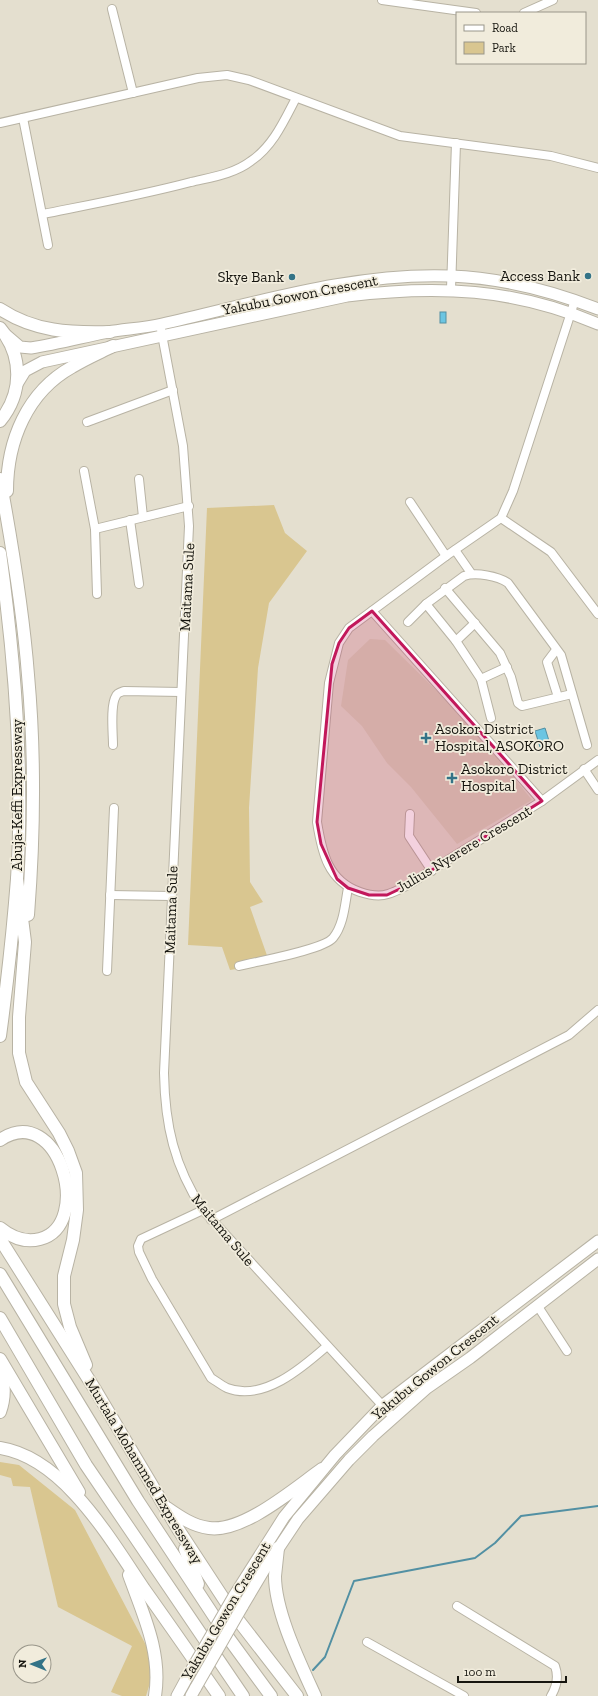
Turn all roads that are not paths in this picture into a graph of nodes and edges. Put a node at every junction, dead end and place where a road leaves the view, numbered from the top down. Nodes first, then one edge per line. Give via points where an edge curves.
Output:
1 (382, 0) edge
2 (553, 0) edge
3 (112, 9) dead end
4 (469, 12) edge
5 (526, 12) edge
6 (133, 93) junction
7 (296, 98) junction
8 (23, 118) junction
9 (0, 123) edge
10 (456, 144) junction
11 (598, 168) edge
12 (43, 214) junction
13 (48, 245) dead end
14 (451, 276) junction
15 (451, 289) junction
16 (575, 300) junction
17 (0, 309) edge
18 (598, 309) edge
19 (571, 312) junction
20 (160, 324) junction
21 (598, 324) edge
22 (3, 331) edge
23 (110, 332) junction
24 (163, 336) junction
25 (113, 346) junction
26 (17, 384) junction
27 (173, 390) junction
28 (0, 421) edge
29 (87, 422) dead end
30 (84, 471) dead end
31 (0, 479) edge
32 (139, 479) dead end
33 (410, 502) dead end
34 (189, 506) junction
35 (143, 517) junction
36 (7, 518) junction
37 (501, 518) junction
38 (130, 520) junction
39 (95, 529) junction
40 (455, 550) junction
41 (0, 553) edge
42 (446, 556) junction
43 (471, 573) junction
44 (139, 584) dead end
45 (445, 588) junction
46 (97, 594) dead end
47 (426, 604) junction
48 (372, 611) junction
49 (598, 614) edge
50 (408, 622) dead end
51 (475, 624) junction
52 (456, 641) junction
53 (556, 650) junction
54 (507, 667) junction
55 (481, 679) junction
56 (181, 692) junction
57 (572, 694) junction
58 (558, 697) junction
59 (491, 718) dead end
60 (113, 745) dead end
61 (586, 745) dead end
62 (598, 760) edge
63 (584, 769) junction
64 (598, 790) edge
65 (542, 802) junction
66 (114, 808) dead end
67 (410, 814) dead end
68 (432, 870) junction
69 (31, 874) junction
70 (17, 879) junction
71 (348, 888) junction
72 (110, 895) junction
73 (171, 896) junction
74 (21, 905) junction
75 (11, 933) junction
76 (25, 942) junction
77 (239, 966) dead end
78 (107, 972) dead end
79 (598, 1010) edge
80 (0, 1036) edge
81 (0, 1140) edge
82 (203, 1210) junction
83 (211, 1220) junction
84 (0, 1228) edge
85 (0, 1239) edge
86 (598, 1241) edge
87 (598, 1259) edge
88 (0, 1274) edge
89 (537, 1305) junction
90 (0, 1318) edge
91 (327, 1346) junction
92 (567, 1351) dead end
93 (0, 1359) edge
94 (0, 1370) edge
95 (96, 1391) junction
96 (383, 1406) junction
97 (0, 1412) edge
98 (393, 1417) junction
99 (0, 1448) edge
100 (322, 1469) junction
101 (88, 1508) junction
102 (167, 1508) junction
103 (178, 1530) junction
104 (278, 1548) junction
105 (123, 1559) junction
106 (204, 1602) junction
107 (456, 1606) dead end
108 (367, 1642) dead end
109 (226, 1673) junction
110 (193, 1692) edge
111 (155, 1696) edge
112 (177, 1696) edge
113 (219, 1696) edge
114 (236, 1696) edge
115 (242, 1696) edge
116 (271, 1696) edge
117 (297, 1696) edge
118 (315, 1696) edge
119 (464, 1696) edge
120 (551, 1696) edge

1 - 4 street
2 - 5 street
3 - 6 street
6 - 7 street via 198,78 227,75 249,80
6 - 8 street
7 - 10 street via 400,136
7 - 12 street via 269,144 251,162 236,170 169,188
8 - 9 street
8 - 12 street
10 - 11 street via 551,156
10 - 14 street
12 - 13 street
14 - 15 street
14 - 16 main road, Yakubu Gowon Crescent via 520,286
14 - 20 main road, Yakubu Gowon Crescent via 373,280 261,300
15 - 19 main road, Yakubu Gowon Crescent via 503,296
15 - 24 main road, Yakubu Gowon Crescent via 385,291 348,296
16 - 18 main road, Yakubu Gowon Crescent
16 - 19 street
17 - 23 highway via 34,325 69,333
19 - 21 main road, Yakubu Gowon Crescent
19 - 37 street via 513,490
20 - 23 main road, Yakubu Gowon Crescent
20 - 24 street, Maitama Sule
22 - 23 main road, Yakubu Gowon Crescent via 20,346 31,348
22 - 26 highway via 17,363
24 - 25 main road, Yakubu Gowon Crescent
24 - 27 street, Maitama Sule
25 - 26 main road, Yakubu Gowon Crescent via 42,362 25,371
25 - 36 highway via 71,367 36,397 22,418 10,458
26 - 28 highway via 11,406
27 - 29 street
27 - 34 street, Maitama Sule via 184,446
30 - 39 street
31 - 36 highway, Abuja-Keffi Expressway
32 - 35 street
33 - 42 street
34 - 35 street
34 - 56 street, Maitama Sule
35 - 38 street
36 - 69 highway, Abuja-Keffi Expressway via 19,593 28,676 32,767
37 - 40 street
37 - 49 street via 551,552
38 - 39 street
38 - 44 street
39 - 46 street
40 - 42 street
40 - 43 street
41 - 70 highway, Abuja-Keffi Expressway via 16,693 19,812
42 - 48 street
43 - 45 street
43 - 53 street via 508,583
45 - 47 street
45 - 51 street
47 - 50 street
47 - 52 street
48 - 65 street
48 - 71 street via 349,628 339,643 329,683 317,822 321,844 329,864 337,879
51 - 52 street
51 - 54 street via 500,653
52 - 55 street
53 - 57 street via 561,655
53 - 58 street via 547,662
54 - 55 street
54 - 58 street via 518,703 522,706
55 - 59 street
56 - 60 street via 119,693 113,705
56 - 73 street, Maitama Sule
57 - 58 street
57 - 61 street
62 - 63 street, Julius Nyerere Crescent
63 - 64 street
63 - 65 street, Julius Nyerere Crescent
65 - 68 street, Julius Nyerere Crescent
66 - 72 street
67 - 68 street via 409,836
68 - 71 street, Julius Nyerere Crescent via 408,886 387,895 369,895
69 - 74 highway
69 - 76 highway, Abuja-Keffi Expressway
70 - 74 highway
70 - 75 highway, Abuja-Keffi Expressway
71 - 77 street via 341,924 333,938 317,947
72 - 73 street
72 - 78 street
73 - 82 street, Maitama Sule via 165,1099 167,1121 180,1168
74 - 75 highway
74 - 76 highway
75 - 80 highway, Abuja-Keffi Expressway
76 - 95 highway via 19,1053 26,1082 59,1133 76,1173 77,1210 64,1276 64,1304 70,1327
79 - 83 street via 568,1034
81 - 84 highway via 18,1132 39,1135 49,1144 57,1156 62,1171 67,1205 64,1218 56,1230 46,1237 26,1240 16,1238
82 - 83 street, Maitama Sule
82 - 91 street via 141,1239 138,1246 152,1279 211,1378 227,1388 238,1390 266,1388 281,1382
83 - 91 street, Maitama Sule
85 - 95 highway, Murtala Mohammed Expressway
86 - 96 main road, Yakubu Gowon Crescent
87 - 89 main road, Yakubu Gowon Crescent
88 - 106 highway, Murtala Mohammed Expressway via 123,1477
89 - 92 street
89 - 98 main road, Yakubu Gowon Crescent via 427,1388
90 - 109 highway via 86,1465
91 - 96 street, Maitama Sule
93 - 101 highway
94 - 97 highway via 4,1384
95 - 102 highway, Murtala Mohammed Expressway
96 - 98 street, Maitama Sule
96 - 100 main road, Yakubu Gowon Crescent
98 - 104 main road, Yakubu Gowon Crescent via 349,1460 298,1519
99 - 101 highway via 16,1450 52,1473
100 - 102 highway via 248,1520 230,1527 209,1528 189,1522
100 - 112 main road, Yakubu Gowon Crescent, bridge via 284,1517 203,1645
101 - 105 highway
102 - 103 highway, Murtala Mohammed Expressway
103 - 106 highway
103 - 117 highway, Murtala Mohammed Expressway via 236,1616
104 - 110 main road, Yakubu Gowon Crescent, bridge
104 - 118 highway via 275,1577 280,1602 300,1664
105 - 111 highway via 151,1636 156,1660
105 - 113 highway
106 - 116 highway, Murtala Mohammed Expressway
107 - 120 street via 555,1666 557,1682
108 - 119 street
109 - 114 highway
109 - 115 highway

